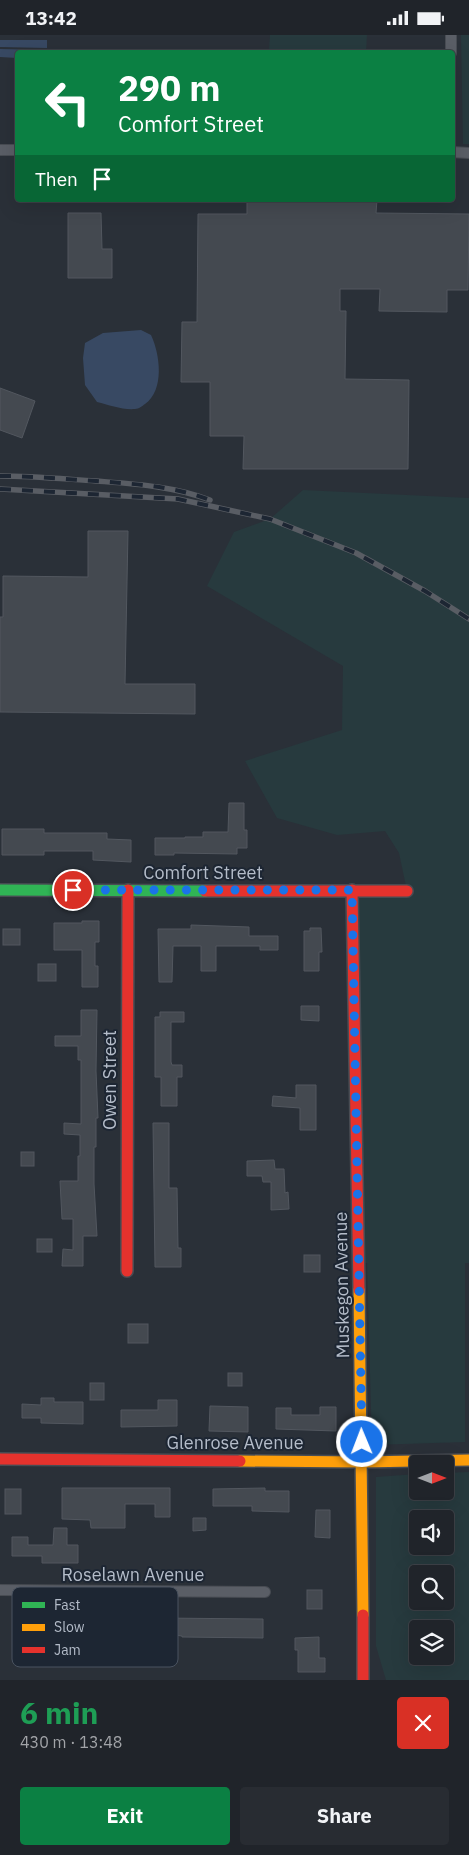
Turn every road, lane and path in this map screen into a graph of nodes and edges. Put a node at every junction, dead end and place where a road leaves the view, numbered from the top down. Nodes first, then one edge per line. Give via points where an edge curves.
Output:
1 (451, 35) edge
2 (451, 50) edge
3 (0, 150) edge
4 (15, 150) edge
5 (455, 152) edge
6 (469, 153) edge
7 (0, 890) edge
8 (128, 890) junction
9 (352, 890) junction
10 (407, 891) dead end
11 (127, 1271) dead end
12 (0, 1459) edge
13 (469, 1460) edge
14 (362, 1462) junction
15 (178, 1591) edge
16 (265, 1592) dead end
17 (363, 1680) edge

1 - 2 street
3 - 4 street
5 - 6 street
7 - 8 street, Comfort Street
8 - 9 street, Comfort Street
8 - 11 street, Owen Street
9 - 10 street, Comfort Street
9 - 14 street, Muskegon Avenue
12 - 14 street, Glenrose Avenue
13 - 14 street, Glenrose Avenue
14 - 17 street, Muskegon Avenue
15 - 16 street, Roselawn Avenue

